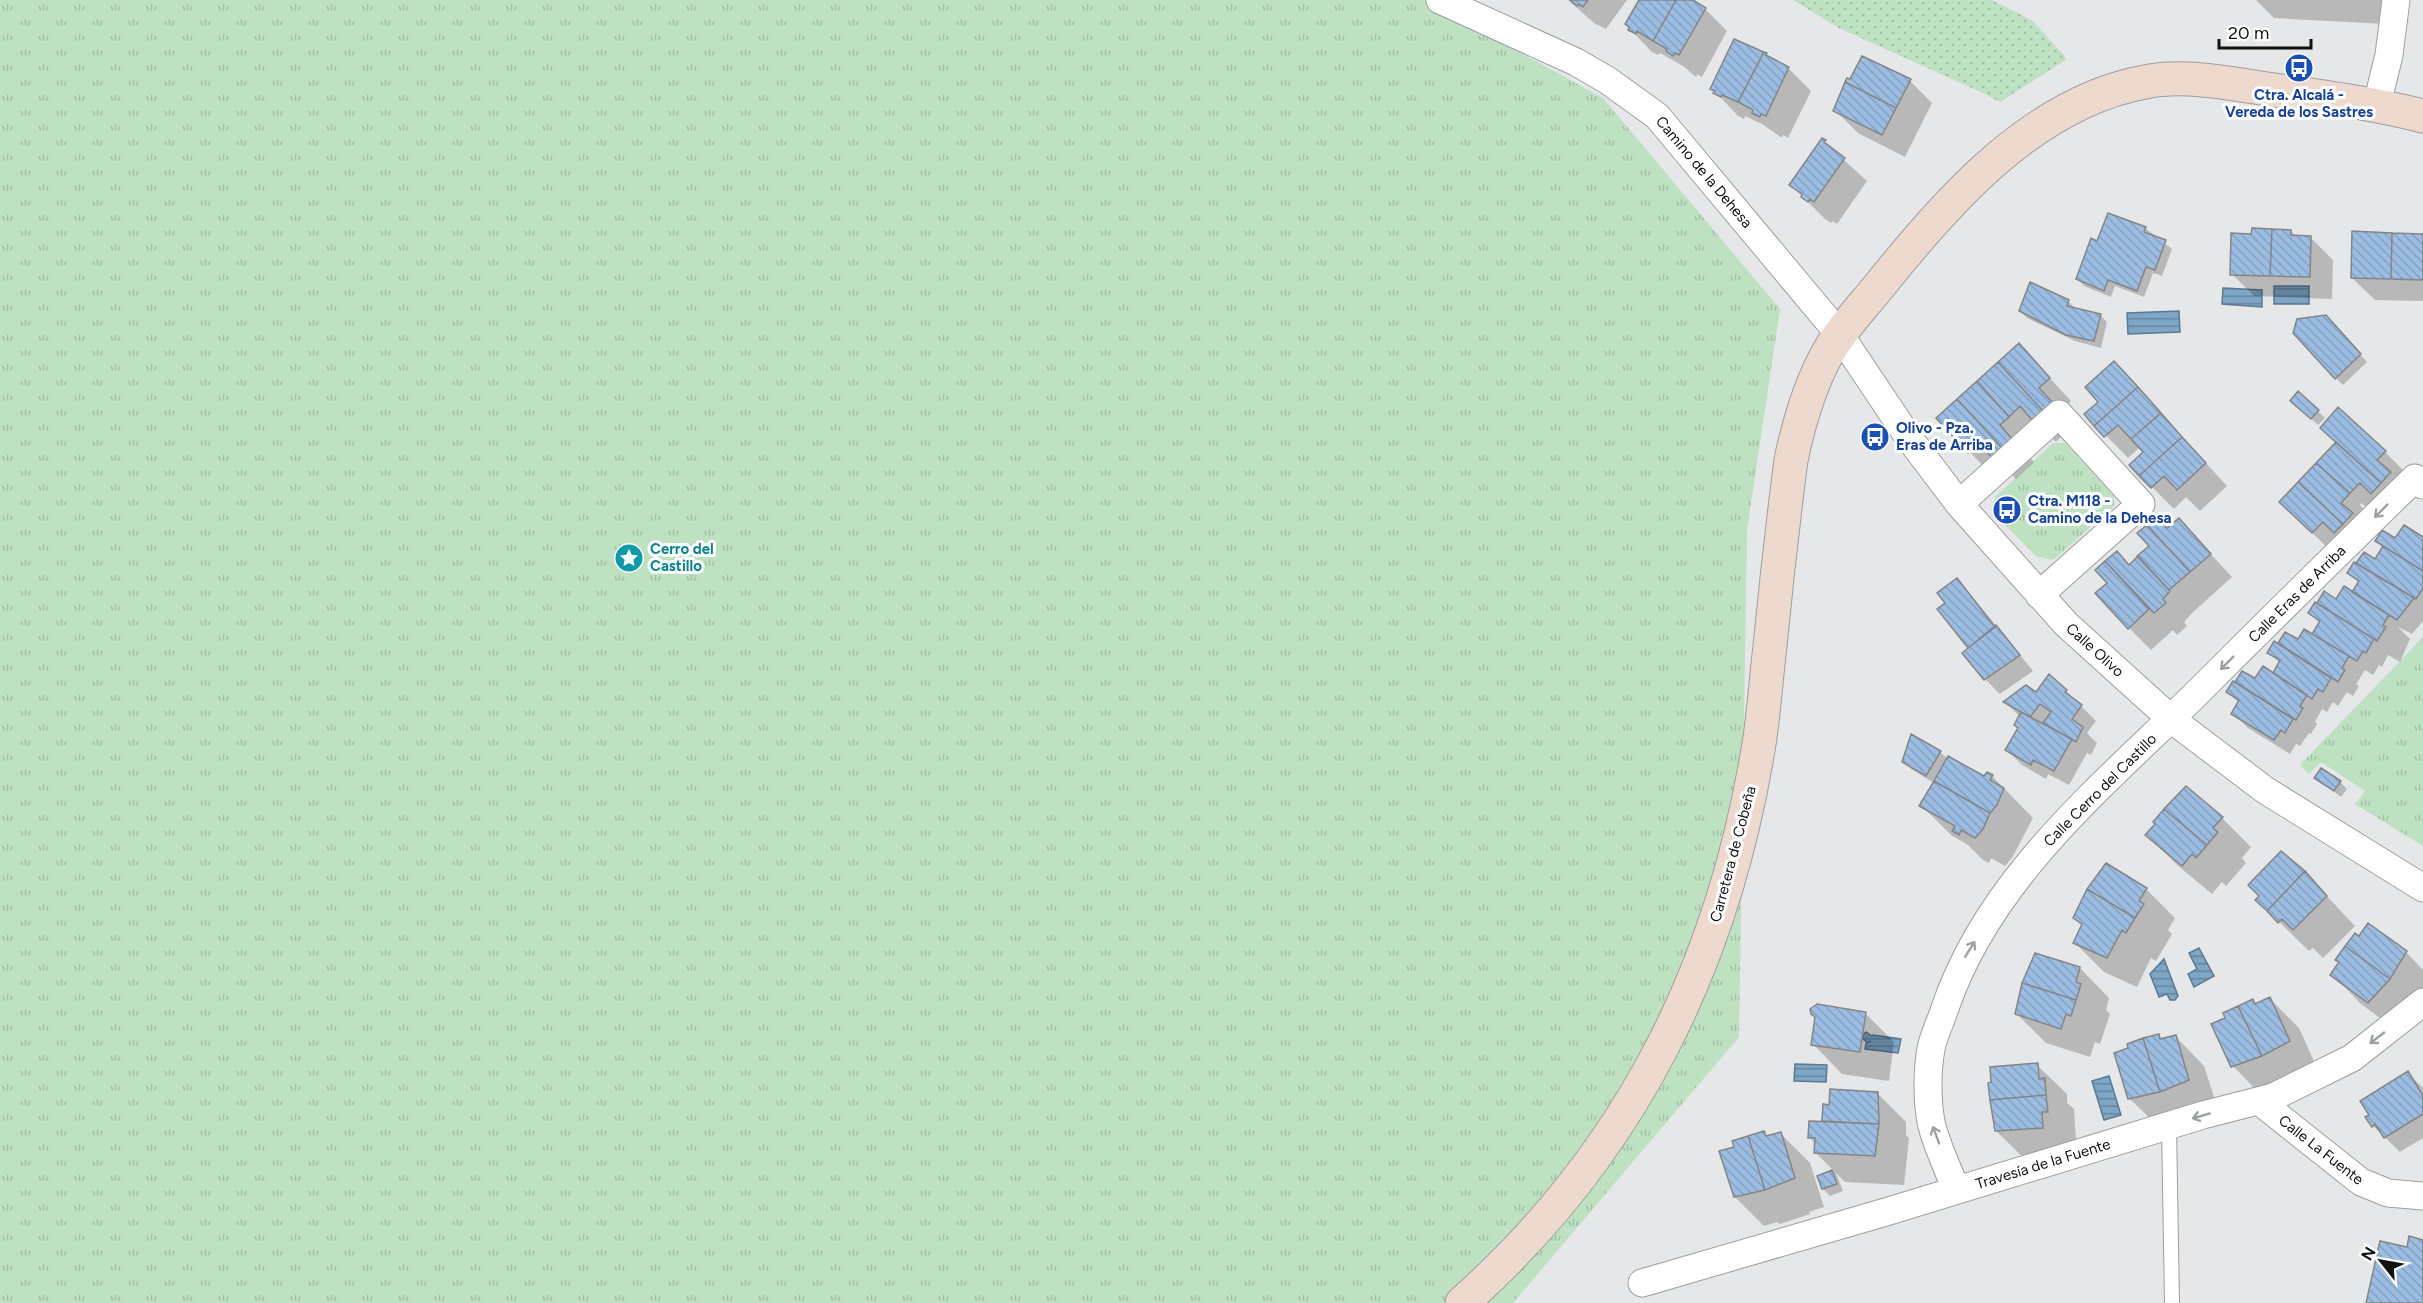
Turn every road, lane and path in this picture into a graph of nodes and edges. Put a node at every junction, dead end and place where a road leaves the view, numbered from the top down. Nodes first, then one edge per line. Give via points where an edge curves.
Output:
1 (1440, 0) edge
2 (2396, 0) edge
3 (2377, 104) junction
4 (2423, 116) edge
5 (1840, 335) junction
6 (2423, 484) edge
7 (1959, 504) junction
8 (2039, 595) junction
9 (2171, 718) junction
10 (2423, 888) edge
11 (2423, 1002) edge
12 (2259, 1101) junction
13 (2169, 1126) junction
14 (1956, 1190) junction
15 (2423, 1196) edge
16 (1642, 1283) dead end
17 (1462, 1303) edge
18 (2172, 1303) edge

1 - 5 street, Camino de la Dehesa via 1576,62 1657,116
2 - 3 street
3 - 4 street, Carretera de Cobeña
3 - 5 street, Carretera de Cobeña via 2209,80 2148,81 2092,97 2032,131 1938,215
5 - 7 street, Calle Olivo
5 - 17 street, Carretera de Cobeña via 1820,369 1792,451 1759,743 1740,839 1703,959 1672,1030 1607,1141 1532,1235
6 -> 9 street, Calle Eras de Arriba via 2415,478
7 - 8 street, Calle Olivo
7 - 8 street via 2059,414 2141,504
8 - 9 street, Calle Olivo
9 - 10 street, Calle Olivo via 2265,790
14 -> 9 street, Calle Cerro del Castillo via 1931,1122 1929,1084 1931,1049 1965,956 2043,846
11 -> 12 street, Travesía de la Fuente via 2352,1058
12 -> 13 street, Travesía de la Fuente
12 - 15 street, Calle La Fuente via 2361,1182 2388,1192
13 - 14 street, Travesía de la Fuente
13 - 18 lane
14 - 16 street, Travesía de la Fuente

